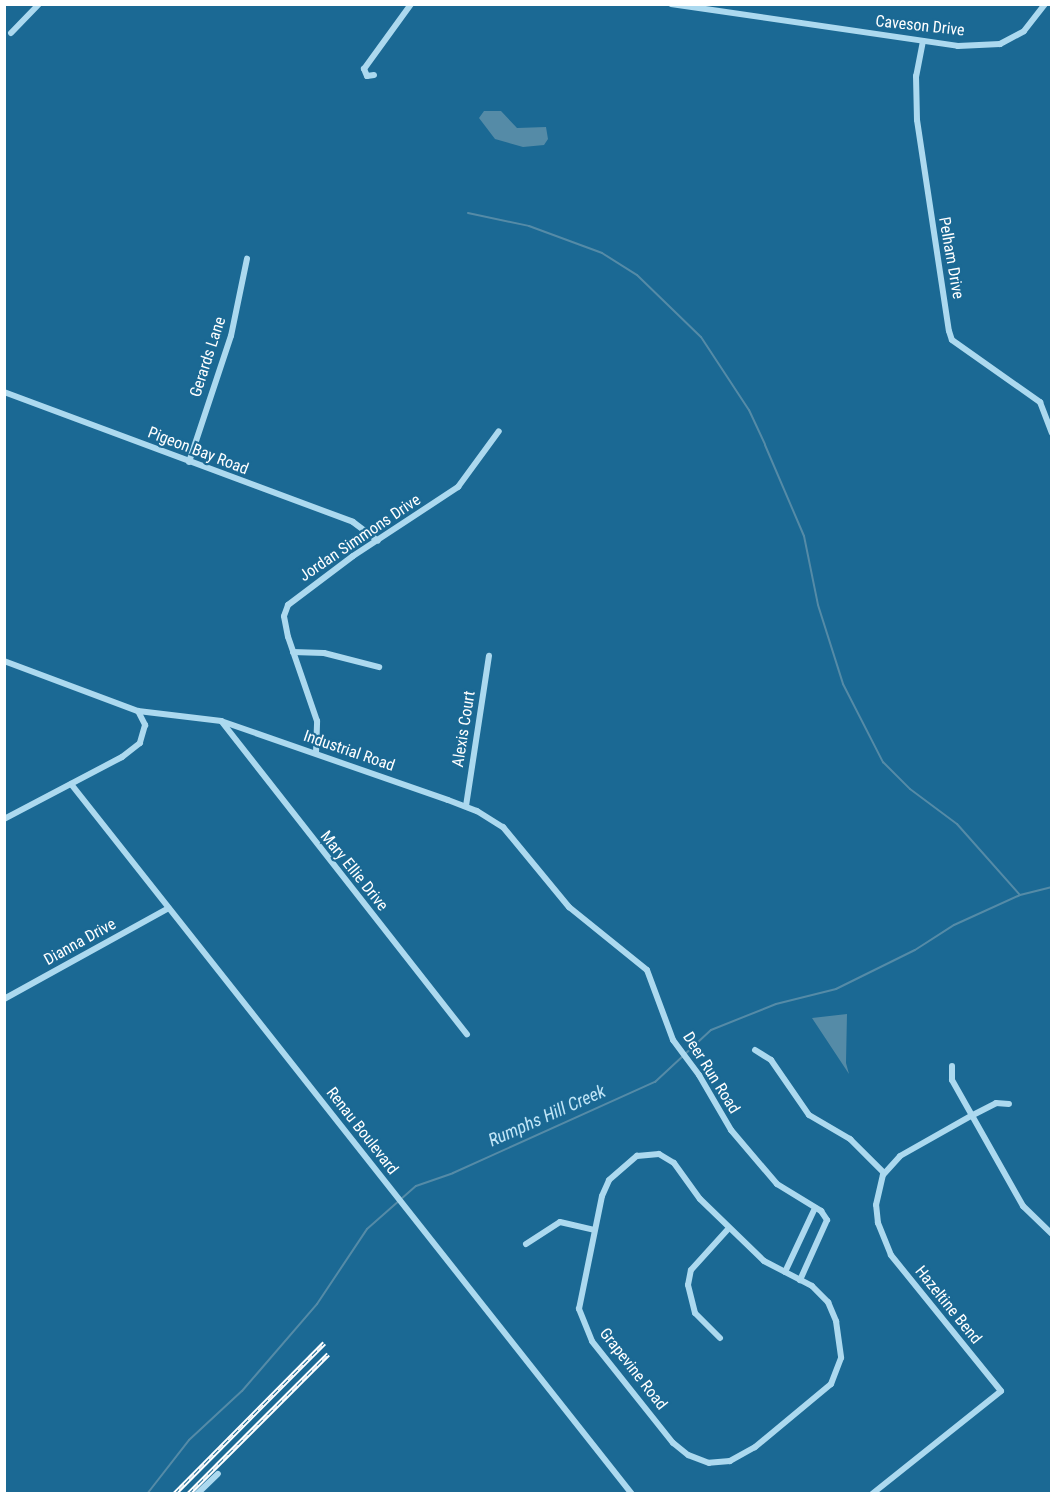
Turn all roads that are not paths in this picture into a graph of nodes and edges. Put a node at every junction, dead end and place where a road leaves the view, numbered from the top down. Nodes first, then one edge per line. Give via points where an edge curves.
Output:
1 (39, 4) edge
2 (411, 4) edge
3 (671, 4) edge
4 (1045, 4) edge
5 (11, 33) dead end
6 (923, 41) junction
7 (374, 75) dead end
8 (247, 259) dead end
9 (4, 392) edge
10 (499, 431) dead end
11 (1052, 433) edge
12 (189, 462) junction
13 (378, 541) junction
14 (293, 652) junction
15 (489, 656) dead end
16 (4, 661) edge
17 (379, 667) dead end
18 (138, 711) junction
19 (221, 721) junction
20 (316, 753) junction
21 (72, 784) junction
22 (466, 806) junction
23 (4, 819) edge
24 (532, 860) joint
25 (169, 908) junction
26 (4, 999) edge
27 (467, 1035) dead end
28 (755, 1050) dead end
29 (952, 1066) dead end
30 (1009, 1104) dead end
31 (971, 1116) junction
32 (885, 1173) junction
33 (815, 1208) junction
34 (728, 1229) junction
35 (594, 1230) junction
36 (1052, 1234) edge
37 (526, 1244) dead end
38 (785, 1272) junction
39 (800, 1280) junction
40 (720, 1338) dead end
41 (218, 1474) dead end
42 (197, 1494) edge
43 (632, 1494) edge
44 (872, 1494) edge

1 - 5 street
2 - 7 street via 364,69 367,76
3 - 6 street, Caveson Drive
4 - 6 street, Caveson Drive via 1024,31 1000,44 958,46
6 - 11 street, Pelham Drive via 916,76 917,120 952,340 1033,395 1044,409
8 - 12 street, Gerards Lane via 231,336
9 - 12 street, Pigeon Bay Road
10 - 13 street, Jordan Simmons Drive via 458,487
12 - 13 street, Pigeon Bay Road via 360,525
13 - 14 street, Jordan Simmons Drive via 288,605 285,622
14 - 17 street via 324,653
14 - 20 street, Jordan Simmons Drive via 317,721
15 - 22 street, Alexis Court
16 - 18 street, Industrial Road
18 - 19 street, Industrial Road
18 - 21 street via 145,725 140,743
19 - 20 street, Industrial Road
19 - 27 street, Mary Ellie Drive
20 - 22 street, Industrial Road
21 - 23 street
21 - 25 street, Renau Boulevard
22 - 24 street, Industrial Road via 503,827
24 - 33 street, Deer Run Road via 569,907 646,970 673,1040 699,1075 730,1130 777,1184
25 - 26 street, Dianna Drive
25 - 43 street, Renau Boulevard
28 - 32 street via 771,1060 809,1115 850,1139
29 - 31 street via 952,1080
30 - 31 street via 996,1103
31 - 32 street via 900,1156
31 - 36 street via 1023,1206
32 - 44 street, Hazeltine Bend via 876,1205 878,1223 891,1255 1002,1391
33 - 38 street
33 - 39 street via 827,1224
34 - 35 street, Grapevine Road via 674,1163 659,1154 637,1156 609,1180
34 - 38 street, Grapevine Road via 764,1261
34 - 40 street via 691,1270 688,1285 695,1313
35 - 37 street via 560,1222
35 - 39 street, Grapevine Road via 580,1292 584,1328 673,1443 688,1455 709,1463 730,1461 755,1447 831,1384 841,1358 836,1321 828,1302
38 - 39 street, Grapevine Road
41 - 42 street

